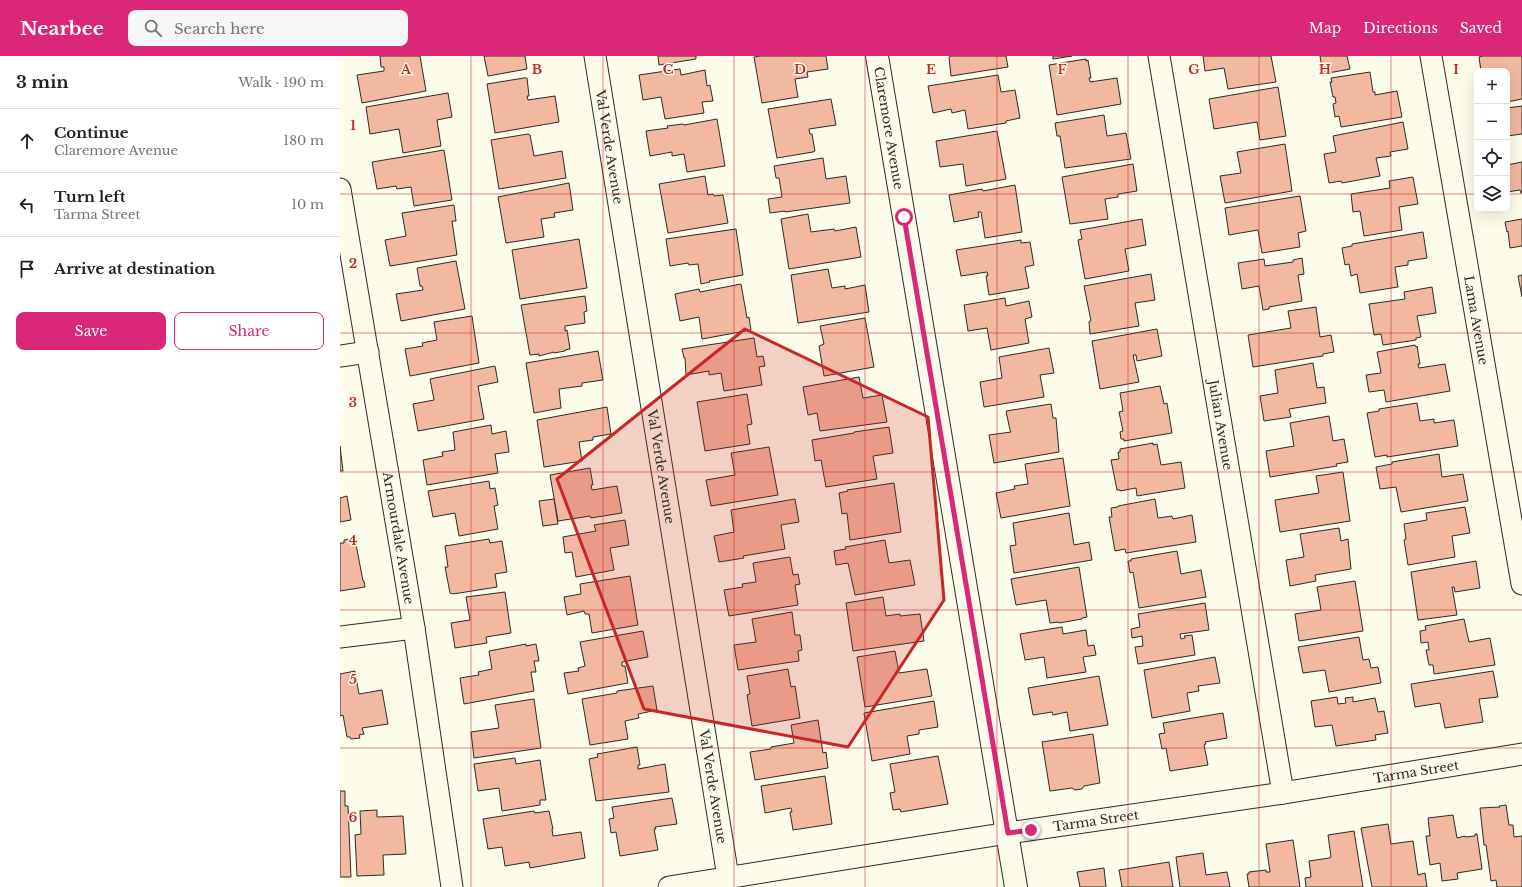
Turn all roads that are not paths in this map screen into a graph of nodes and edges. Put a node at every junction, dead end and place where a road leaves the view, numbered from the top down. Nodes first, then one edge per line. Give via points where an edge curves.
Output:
1 (595, 56) edge
2 (877, 56) edge
3 (1159, 56) edge
4 (1431, 56) edge
5 (340, 189) edge
6 (368, 352) junction
7 (340, 356) edge
8 (1522, 584) edge
9 (414, 628) junction
10 (340, 637) edge
11 (1522, 754) edge
12 (1283, 793) junction
13 (1008, 833) junction
14 (728, 877) junction
15 (452, 887) edge
16 (669, 887) edge
17 (1016, 887) edge

1 - 14 street, Val Verde Avenue
2 - 13 street, Claremore Avenue
3 - 12 street, Julian Avenue
4 - 8 street, Lama Avenue
5 - 6 street, Armourdale Avenue
6 - 7 street
6 - 9 street, Armourdale Avenue
9 - 10 street
9 - 15 street, Armourdale Avenue
11 - 12 street, Tarma Street
12 - 13 street, Tarma Street
13 - 14 street, Tarma Street
13 - 17 street, Claremore Avenue
14 - 16 street, Tarma Street

